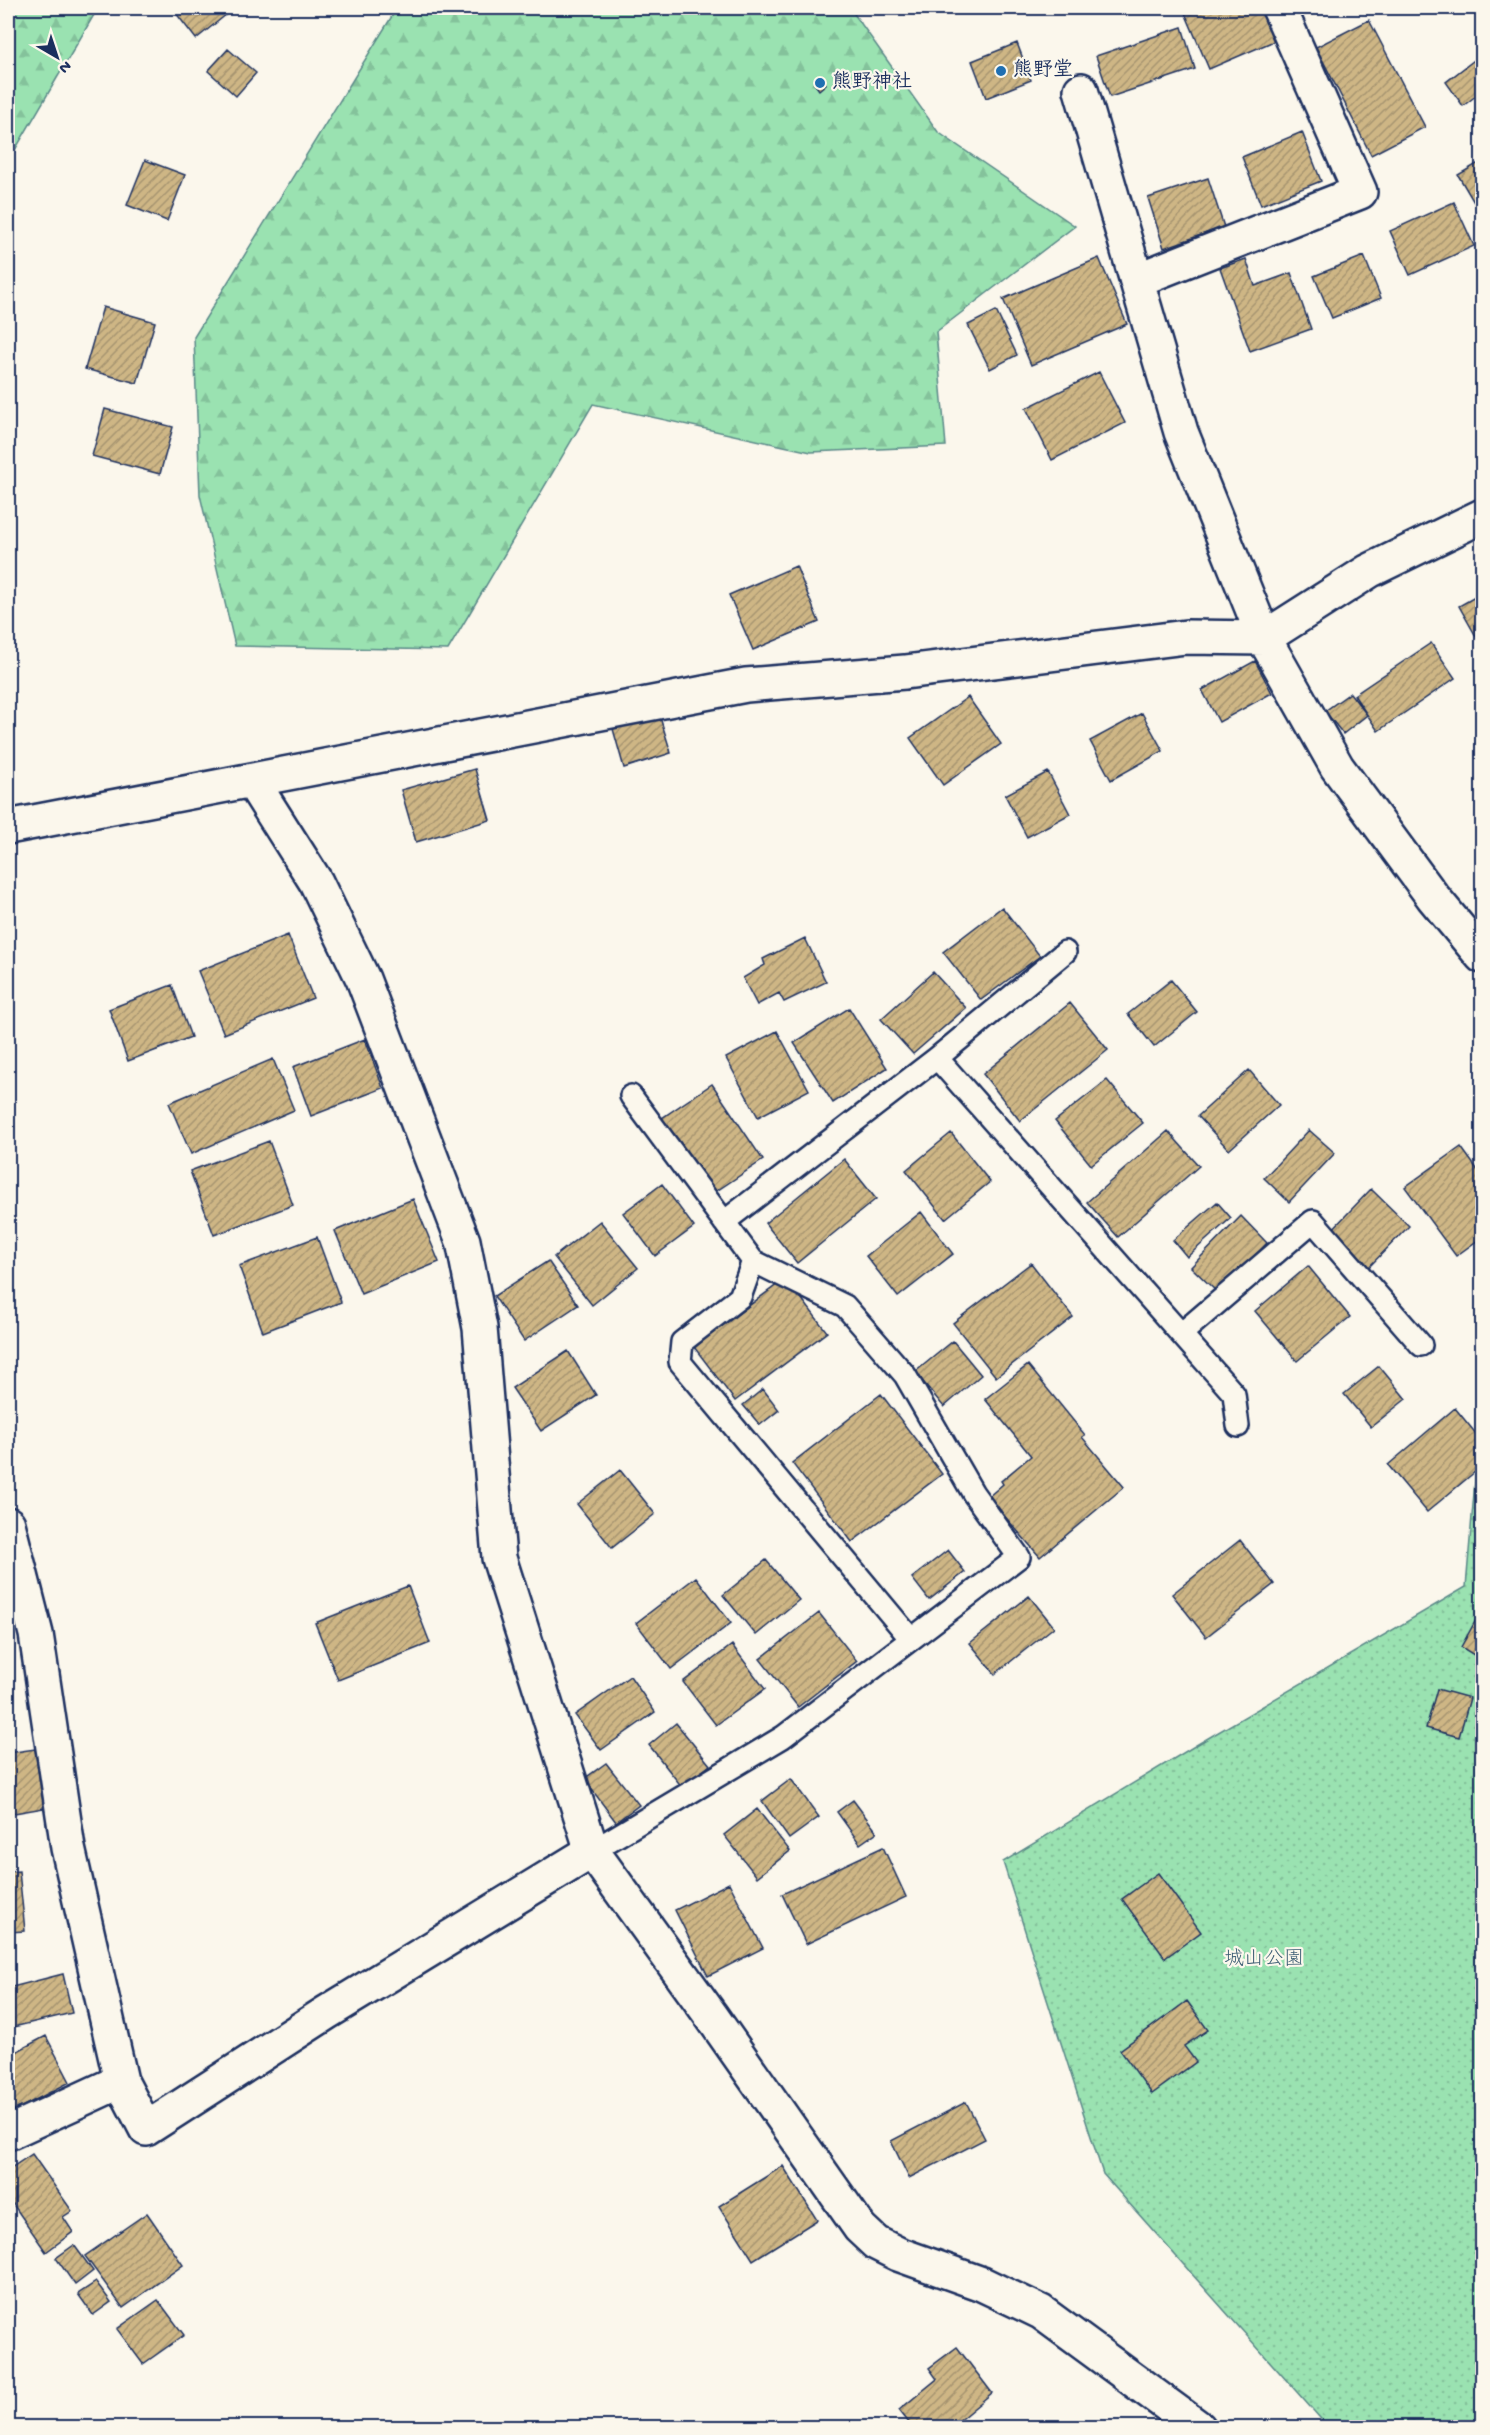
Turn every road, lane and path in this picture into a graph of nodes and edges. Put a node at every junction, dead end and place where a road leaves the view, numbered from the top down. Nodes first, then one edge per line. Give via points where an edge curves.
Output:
1 (1279, 8) edge
2 (1081, 90) dead end
3 (1137, 280) junction
4 (1482, 516) edge
5 (1264, 638) junction
6 (252, 781) junction
7 (8, 827) edge
8 (1065, 952) dead end
9 (1482, 956) edge
10 (937, 1058) junction
11 (631, 1096) dead end
12 (724, 1222) junction
13 (753, 1261) junction
14 (1181, 1334) junction
15 (1421, 1346) dead end
16 (1238, 1426) dead end
17 (8, 1524) edge
18 (911, 1638) junction
19 (592, 1851) junction
20 (121, 2081) junction
21 (8, 2133) edge
22 (1200, 2427) edge

1 - 3 street via 1360,192
2 - 3 street
3 - 5 street via 1181,432
4 - 5 street via 1369,571
5 - 6 street via 1186,637 905,672 746,685
5 - 9 street via 1337,767
6 - 7 street
6 - 19 street via 316,882 363,979 463,1241 480,1328 499,1558
8 - 10 lane
10 - 12 lane
10 - 14 lane
11 - 12 lane
12 - 13 lane
13 - 18 lane via 740,1297 682,1342 680,1362
13 - 18 lane via 845,1306 905,1375 973,1493 1019,1557
14 - 15 lane via 1313,1221
14 - 16 lane via 1234,1394
17 - 20 street via 36,1634 68,1848
18 - 19 lane via 783,1737
19 - 20 street via 326,2013 146,2129
19 - 22 street via 860,2228 876,2243 898,2254 982,2284 1041,2312
20 - 21 street

